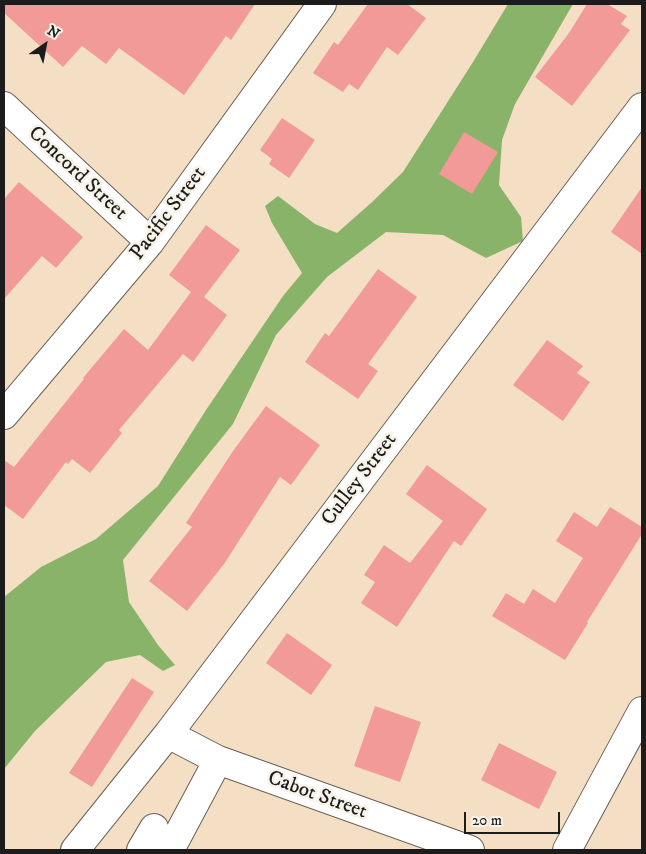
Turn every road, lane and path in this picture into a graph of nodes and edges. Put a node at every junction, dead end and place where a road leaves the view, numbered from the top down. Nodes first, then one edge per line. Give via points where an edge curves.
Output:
1 (322, 4) edge
2 (4, 106) edge
3 (642, 107) edge
4 (150, 242) junction
5 (4, 415) edge
6 (642, 711) edge
7 (168, 734) junction
8 (218, 760) junction
9 (75, 850) edge
10 (170, 850) edge
11 (470, 850) edge
12 (568, 850) edge

1 - 4 street, Pacific Street
2 - 4 street, Concord Street
3 - 7 street, Culley Street
4 - 5 street, Pacific Street
6 - 12 street
7 - 8 street, Cabot Street
7 - 9 street, Culley Street
8 - 10 street
8 - 11 street, Cabot Street

